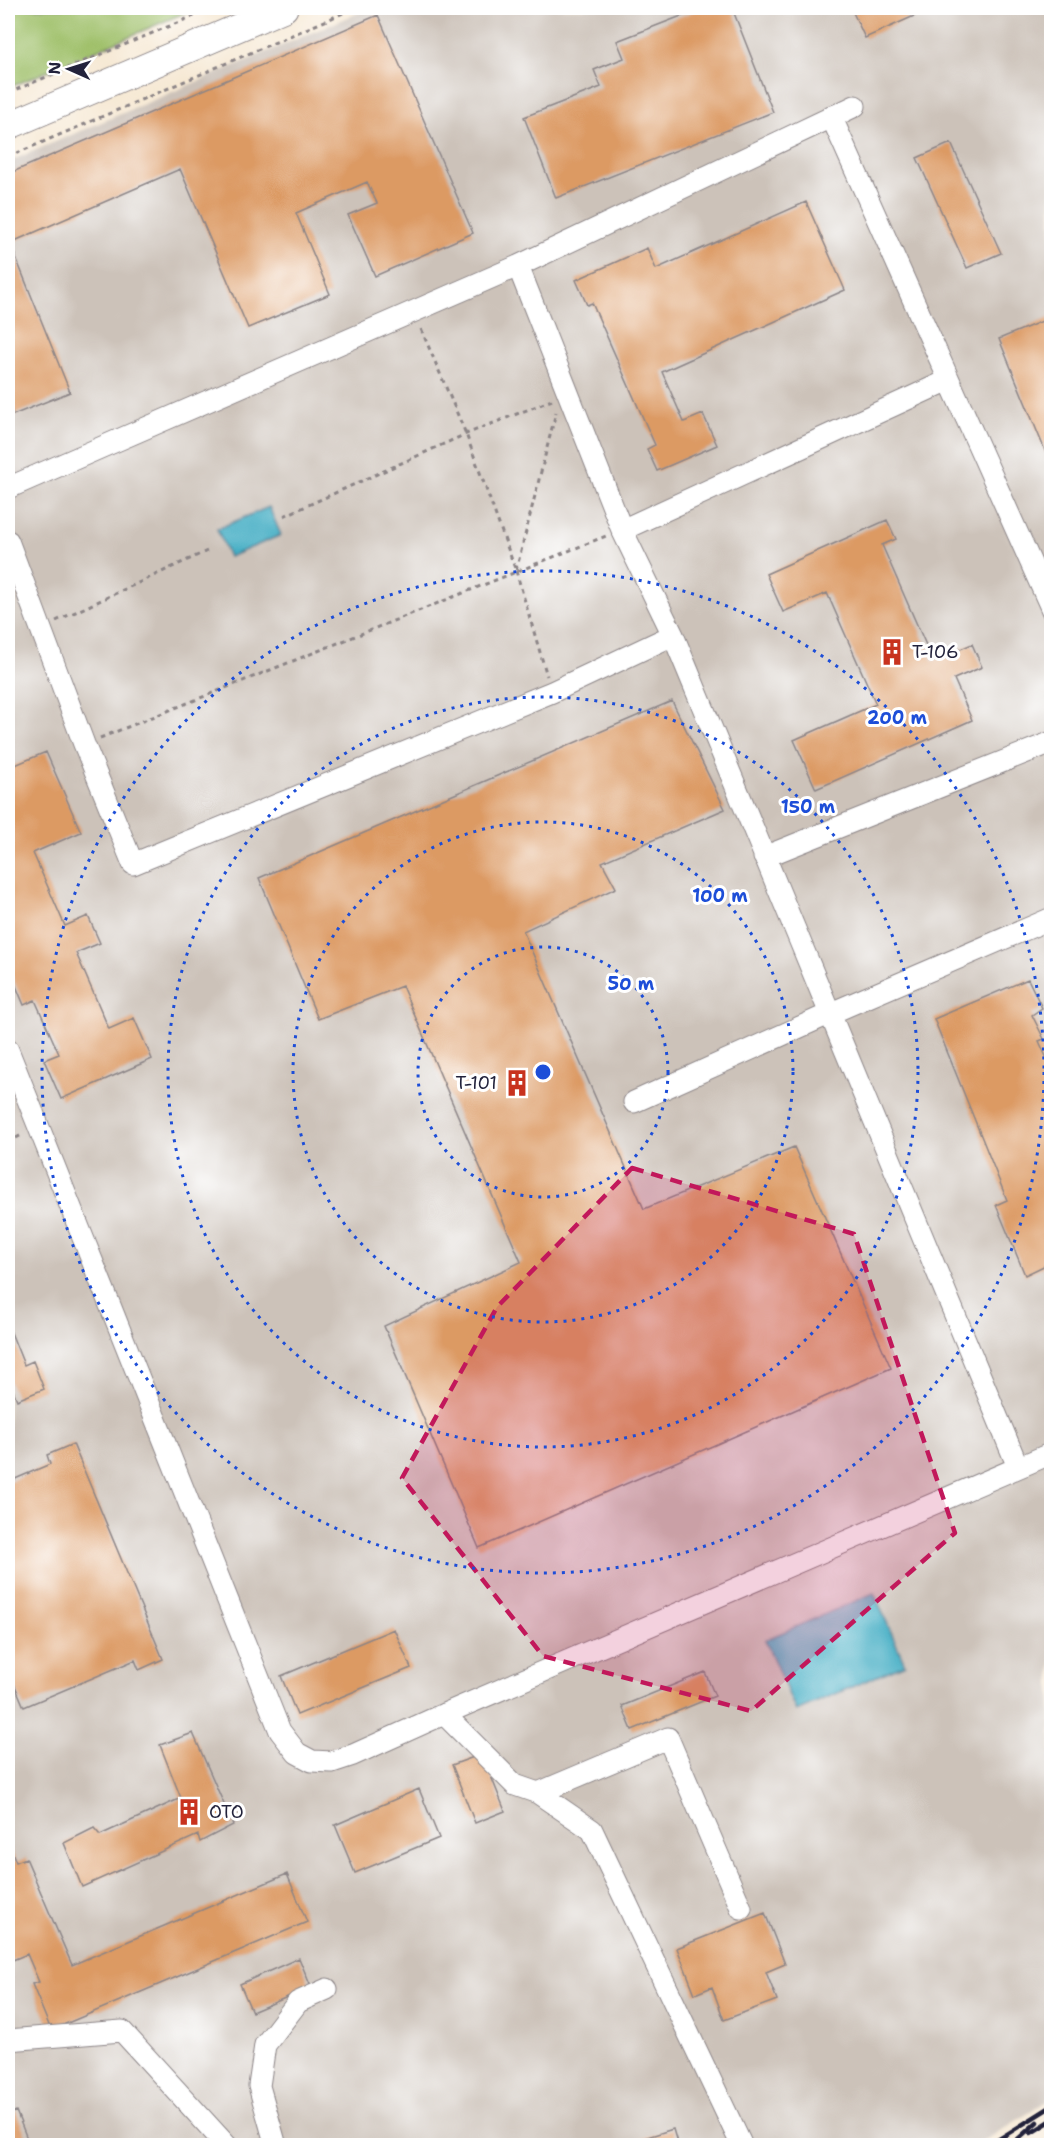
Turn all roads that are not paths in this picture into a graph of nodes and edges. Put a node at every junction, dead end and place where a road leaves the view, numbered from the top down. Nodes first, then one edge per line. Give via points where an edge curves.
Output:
1 (284, 8) edge
2 (855, 106) dead end
3 (831, 116) junction
4 (8, 126) edge
5 (518, 266) junction
6 (949, 380) junction
7 (8, 488) edge
8 (622, 530) junction
9 (8, 541) edge
10 (1052, 610) edge
11 (673, 635) junction
12 (1052, 742) edge
13 (764, 857) junction
14 (1052, 918) edge
15 (831, 1013) junction
16 (8, 1050) edge
17 (634, 1102) dead end
18 (1052, 1453) edge
19 (1018, 1467) junction
20 (444, 1714) junction
21 (538, 1793) junction
22 (741, 1908) dead end
23 (327, 1989) dead end
24 (8, 2040) edge
25 (227, 2145) edge
26 (276, 2145) edge
27 (742, 2145) edge

1 - 4 main road
2 - 3 street
3 - 5 street
3 - 6 street
5 - 7 street
5 - 8 street via 564,395
6 - 8 street
6 - 10 street
8 - 11 street
9 - 11 street via 133,864 552,692
11 - 13 street
12 - 13 street
13 - 15 street
14 - 15 street
15 - 17 street
15 - 19 street
16 - 20 street via 280,1731 297,1753 312,1761 332,1762
18 - 19 street
19 - 20 street
20 - 21 street via 516,1785
21 - 22 street via 668,1738
21 - 27 street via 592,1830
23 - 26 street via 298,2002 265,2045 259,2085
24 - 25 street via 122,2031

